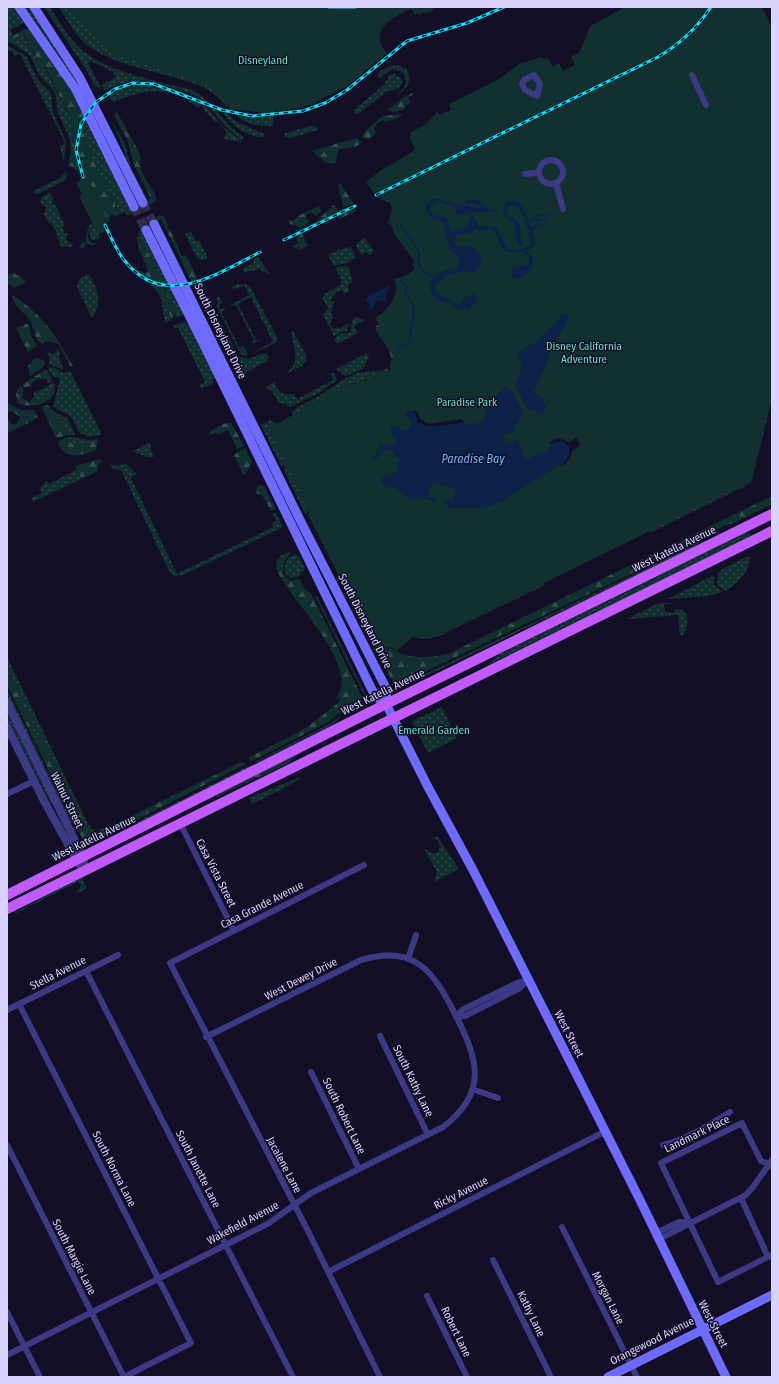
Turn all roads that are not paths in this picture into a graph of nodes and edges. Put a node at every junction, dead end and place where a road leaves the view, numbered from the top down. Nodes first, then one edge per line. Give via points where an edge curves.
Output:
1 (19, 7) edge
2 (34, 7) edge
3 (692, 75) dead end
4 (706, 105) dead end
5 (568, 163) dead end
6 (561, 166) junction
7 (534, 173) dead end
8 (525, 174) dead end
9 (556, 183) junction
10 (143, 203) tunnel mouth
11 (134, 207) tunnel mouth
12 (563, 209) dead end
13 (154, 224) tunnel mouth
14 (146, 230) tunnel mouth
15 (772, 514) edge
16 (304, 528) junction
17 (772, 531) edge
18 (295, 534) junction
19 (7, 702) edge
20 (386, 704) junction
21 (393, 718) junction
22 (7, 727) edge
23 (34, 781) junction
24 (7, 794) edge
25 (180, 823) junction
26 (79, 858) junction
27 (364, 865) dead end
28 (85, 870) junction
29 (7, 895) edge
30 (7, 910) edge
31 (234, 931) junction
32 (416, 935) dead end
33 (118, 955) dead end
34 (408, 959) junction
35 (170, 963) joint
36 (86, 971) junction
37 (528, 980) junction
38 (19, 1004) junction
39 (7, 1010) edge
40 (456, 1017) junction
41 (380, 1036) dead end
42 (206, 1037) junction
43 (311, 1072) dead end
44 (472, 1089) junction
45 (498, 1098) dead end
46 (730, 1112) dead end
47 (604, 1132) junction
48 (428, 1135) junction
49 (663, 1145) dead end
50 (7, 1146) edge
51 (771, 1164) edge
52 (359, 1169) junction
53 (740, 1198) junction
54 (294, 1205) junction
55 (691, 1223) junction
56 (562, 1227) dead end
57 (658, 1236) junction
58 (225, 1244) junction
59 (770, 1256) edge
60 (493, 1260) dead end
61 (328, 1272) junction
62 (158, 1278) junction
63 (772, 1295) edge
64 (427, 1296) dead end
65 (7, 1312) edge
66 (91, 1312) junction
67 (702, 1330) junction
68 (24, 1346) junction
69 (7, 1355) edge
70 (631, 1366) junction
71 (40, 1377) edge
72 (124, 1377) edge
73 (293, 1377) edge
74 (380, 1377) edge
75 (467, 1377) edge
76 (551, 1377) edge
77 (608, 1377) edge
78 (637, 1377) edge
79 (726, 1377) edge

1 - 11 main road via 75,88
2 - 10 main road via 87,89
3 - 4 street
5 - 6 street
6 - 9 street via 562,176
6 - 9 street via 556,161 548,160 540,168 539,174 543,181 549,184
7 - 8 street
9 - 12 street
13 - 16 main road, South Disneyland Drive
14 - 18 main road, South Disneyland Drive via 204,343
15 - 20 main road, West Katella Avenue
16 - 18 main road
16 - 20 main road, South Disneyland Drive via 387,690
17 - 21 main road
18 - 20 main road, South Disneyland Drive via 375,696
19 - 26 street, Walnut Street
20 - 21 main road, West Street
20 - 26 main road, West Katella Avenue
21 - 25 main road
21 - 37 main road, West Street
22 - 23 street, Walnut Street
23 - 24 street
23 - 26 street, Walnut Street
25 - 28 main road
25 - 31 street, Casa Vista Street
26 - 28 street, Walnut Street
26 - 29 main road, West Katella Avenue
27 - 31 street, Casa Grande Avenue
28 - 30 main road
31 - 35 street, Casa Grande Avenue
32 - 34 street
33 - 36 street, Stella Avenue
34 - 40 street, Wakefield Avenue via 424,968 434,978
34 - 42 street, West Dewey Drive via 384,956 361,960
35 - 42 street, Jacalene Lane
36 - 38 street, Stella Avenue
36 - 58 street, South Janette Lane
37 - 40 street via 462,1010
37 - 47 main road, West Street
38 - 39 street, Stella Avenue
38 - 62 street, South Norma Lane
40 - 44 street, Wakefield Avenue via 473,1053 475,1072
41 - 48 street, South Kathy Lane
42 - 54 street, Jacalene Lane
43 - 52 street, South Robert Lane
44 - 45 street
44 - 48 street, Wakefield Avenue via 466,1104 458,1114 443,1127
46 - 49 street via 695,1133
47 - 57 main road, West Street
47 - 61 street, Ricky Avenue
48 - 52 street, Wakefield Avenue
50 - 66 street, South Margie Lane
51 - 53 street via 749,1192
51 - 55 street, Landmark Place via 761,1161 742,1123 661,1163
52 - 54 street, Wakefield Avenue via 311,1193
53 - 55 street
53 - 59 street
54 - 58 street, Wakefield Avenue via 278,1218
54 - 61 street, Jacalene Lane
55 - 57 street via 679,1222
55 - 59 street via 718,1282
56 - 70 street, Morgan Lane
57 - 67 main road, West Street
58 - 62 street, Wakefield Avenue
58 - 73 street, South Janette Lane
60 - 76 street, Kathy Lane
61 - 74 street, Jacalene Lane
62 - 66 street, Wakefield Avenue
62 - 72 street, South Norma Lane via 191,1343
63 - 67 main road, Orangewood Avenue
64 - 75 street, Robert Lane
65 - 68 street
66 - 68 street, Wakefield Avenue
66 - 72 street, South Margie Lane
67 - 70 main road, Orangewood Avenue
67 - 79 main road, West Street
68 - 69 street, Wakefield Avenue
68 - 71 street
70 - 77 main road, Orangewood Avenue
70 - 78 street, Morgan Lane

